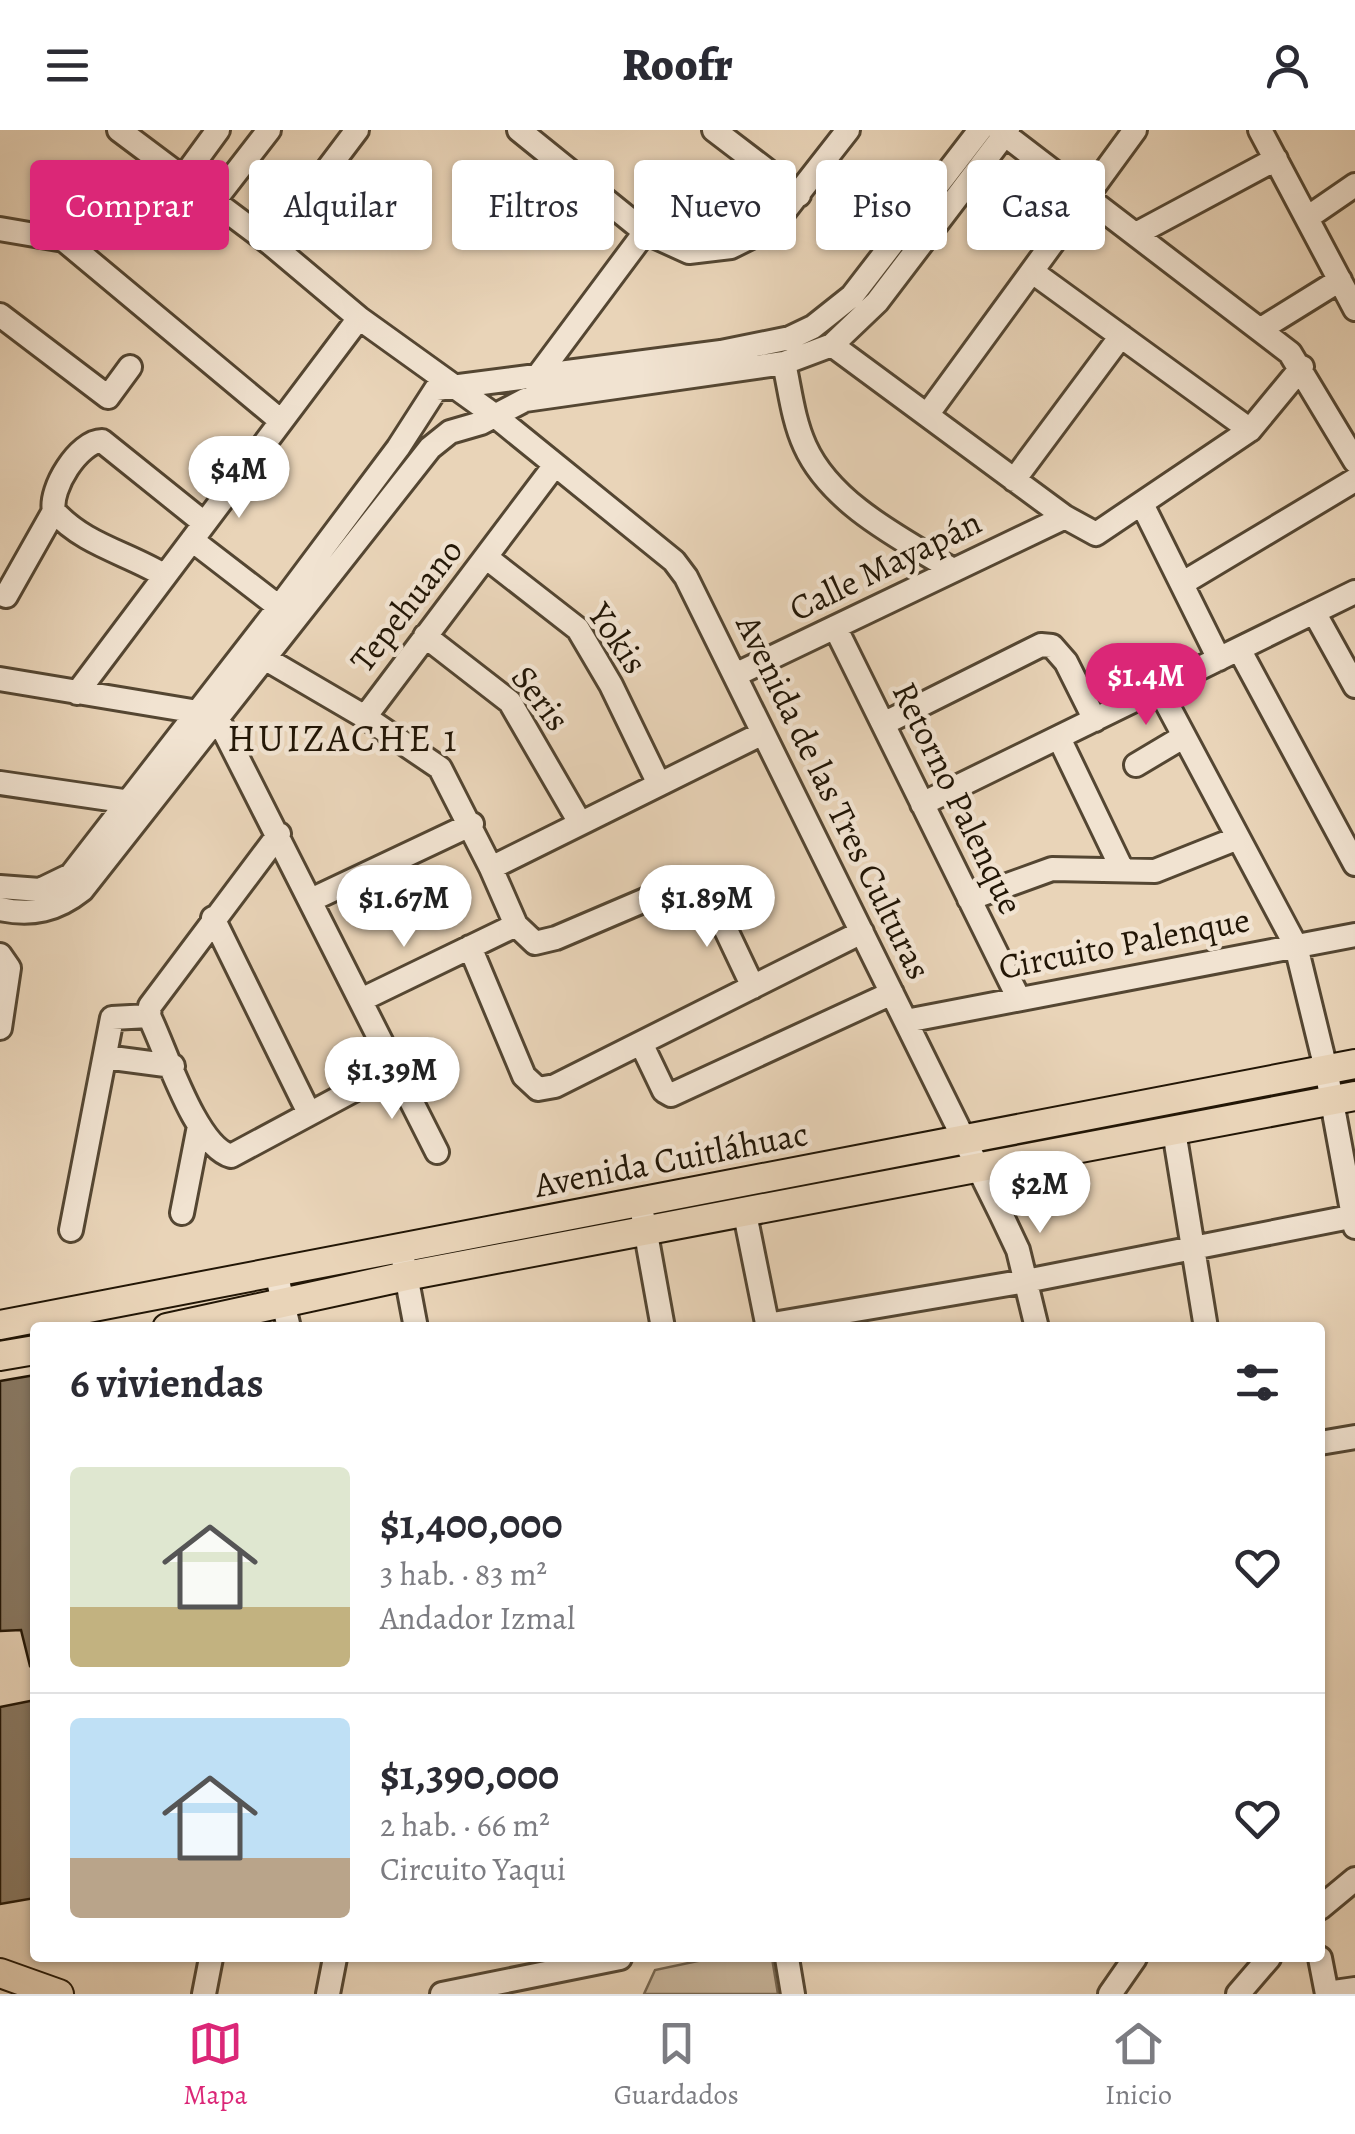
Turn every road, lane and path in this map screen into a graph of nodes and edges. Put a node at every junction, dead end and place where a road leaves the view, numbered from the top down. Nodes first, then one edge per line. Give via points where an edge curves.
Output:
1 (119, 130) edge
2 (218, 130) edge
3 (269, 130) edge
4 (357, 130) edge
5 (519, 130) edge
6 (714, 130) edge
7 (848, 130) edge
8 (980, 130) edge
9 (1135, 130) edge
10 (1260, 130) edge
11 (1004, 131) edge
12 (1276, 159) junction
13 (159, 160) edge
14 (196, 160) edge
15 (334, 160) edge
16 (1041, 160) edge
17 (1105, 174) edge
18 (229, 182) edge
19 (1355, 185) edge
20 (798, 195) junction
21 (796, 198) edge
22 (1105, 210) edge
23 (229, 212) edge
24 (1307, 218) junction
25 (634, 223) edge
26 (249, 227) edge
27 (0, 230) edge
28 (1136, 234) junction
29 (634, 246) edge
30 (278, 250) edge
31 (685, 250) edge
32 (710, 250) edge
33 (1051, 250) edge
34 (1034, 273) junction
35 (1340, 280) junction
36 (1355, 309) edge
37 (0, 316) edge
38 (358, 318) junction
39 (1261, 329) junction
40 (1121, 336) junction
41 (832, 345) junction
42 (784, 362) junction
43 (130, 366) dead end
44 (1302, 367) junction
45 (537, 374) junction
46 (453, 383) junction
47 (525, 400) junction
48 (494, 415) junction
49 (927, 416) junction
50 (281, 421) junction
51 (1250, 430) junction
52 (1355, 461) edge
53 (555, 465) junction
54 (1014, 480) junction
55 (1355, 480) edge
56 (1142, 506) junction
57 (53, 508) junction
58 (1065, 517) junction
59 (198, 532) junction
60 (487, 558) junction
61 (954, 570) junction
62 (165, 576) junction
63 (1183, 582) junction
64 (1355, 592) edge
65 (6, 596) dead end
66 (278, 608) junction
67 (1314, 612) junction
68 (835, 627) junction
69 (425, 636) junction
70 (1229, 654) junction
71 (266, 659) junction
72 (735, 675) junction
73 (0, 679) edge
74 (1355, 686) edge
75 (1160, 688) junction
76 (77, 693) junction
77 (208, 716) junction
78 (364, 717) junction
79 (1095, 720) junction
80 (883, 724) junction
81 (763, 733) junction
82 (1182, 737) junction
83 (1059, 738) junction
84 (1136, 765) dead end
85 (0, 783) edge
86 (659, 784) junction
87 (130, 802) junction
88 (922, 804) junction
89 (580, 821) junction
90 (472, 824) junction
91 (279, 834) junction
92 (1238, 838) junction
93 (1355, 864) edge
94 (490, 868) junction
95 (1122, 869) junction
96 (0, 887) edge
97 (970, 899) junction
98 (311, 900) junction
99 (0, 909) edge
100 (213, 918) junction
101 (516, 926) junction
102 (862, 932) junction
103 (1355, 935) edge
104 (1296, 946) junction
105 (470, 948) junction
106 (0, 954) edge
107 (753, 987) junction
108 (892, 992) junction
109 (1019, 999) junction
110 (361, 1000) junction
111 (149, 1016) junction
112 (906, 1021) junction
113 (0, 1028) edge
114 (640, 1043) junction
115 (104, 1057) junction
116 (1355, 1064) edge
117 (173, 1066) junction
118 (395, 1068) junction
119 (1326, 1069) junction
120 (1343, 1098) edge
121 (308, 1112) junction
122 (199, 1126) junction
123 (1174, 1131) junction
124 (964, 1141) junction
125 (436, 1152) dead end
126 (978, 1168) junction
127 (640, 1204) junction
128 (182, 1213) dead end
129 (745, 1214) junction
130 (1354, 1220) edge
131 (71, 1230) dead end
132 (646, 1232) junction
133 (401, 1246) junction
134 (1192, 1250) junction
135 (276, 1272) junction
136 (406, 1276) junction
137 (1026, 1281) junction
138 (286, 1315) edge
139 (222, 1322) edge
140 (415, 1322) edge
141 (662, 1322) edge
142 (766, 1322) edge
143 (790, 1322) edge
144 (1036, 1322) edge
145 (1205, 1322) edge
146 (0, 1324) edge
147 (30, 1351) edge
148 (0, 1356) edge
149 (1355, 1436) edge
150 (1325, 1442) edge
151 (1355, 1880) edge
152 (1325, 1904) edge
153 (210, 1962) edge
154 (334, 1962) edge
155 (600, 1962) edge
156 (788, 1962) edge
157 (1132, 1962) edge
158 (1266, 1962) edge
159 (1321, 1962) edge
160 (0, 1973) edge
161 (1355, 1988) edge
162 (59, 1994) edge
163 (204, 1994) edge
164 (328, 1994) edge
165 (442, 1994) edge
166 (793, 1994) edge
167 (1110, 1994) edge
168 (1238, 1994) edge
169 (1326, 1994) edge

1 - 13 street
2 - 14 street
3 - 18 street
4 - 15 street
5 - 25 street
6 - 20 street
7 - 20 street
8 - 45 street via 852,296 814,327 734,350
9 - 17 street
10 - 12 street
11 - 16 street
11 - 41 street via 877,302
12 - 24 street
12 - 28 street
19 - 24 street
20 - 21 street
22 - 28 street
23 - 26 street
24 - 35 street
27 - 50 street via 64,240
28 - 39 street
29 - 45 street
30 - 38 street
31 - 32 street
33 - 34 street
34 - 40 street
34 - 49 street
35 - 36 street
35 - 39 street
37 - 43 street via 108,397
38 - 46 street, Avenida de las Tres Culturas
38 - 50 street
39 - 44 street
40 - 51 street
40 - 54 street
41 - 42 street
41 - 49 street
42 - 47 street
42 - 61 street via 797,426 824,476 872,518
44 - 51 street
44 - 52 street
45 - 46 street
45 - 47 street
46 - 48 street, Avenida de las Tres Culturas
46 - 66 street via 426,400 398,448
47 - 48 street
48 - 53 street, Avenida de las Tres Culturas
48 - 71 street via 450,432 413,465
49 - 54 street
50 - 59 street
51 - 56 street
53 - 60 street, Tepehuano
53 - 72 street, Avenida de las Tres Culturas via 674,561
54 - 58 street
55 - 63 street
56 - 58 street via 1096,534
56 - 63 street
57 - 59 street via 64,477 92,441 102,441
57 - 62 street via 92,542
57 - 65 street
58 - 61 street, Calle Mayapán
59 - 62 street
59 - 66 street
60 - 69 street, Tepehuano
60 - 86 street, Yokis via 578,630
61 - 68 street, Calle Mayapán
62 - 76 street
63 - 70 street
64 - 67 street
66 - 77 street
67 - 70 street
67 - 74 street
68 - 72 street, Calle Mayapán
68 - 80 street, Retorno Palenque
69 - 78 street, Tepehuano
69 - 89 street, Seris via 510,702
70 - 75 street
70 - 93 street
71 - 77 street
71 - 78 street
72 - 81 street, Avenida de las Tres Culturas
73 - 76 street
75 - 79 street
75 - 82 street
76 - 77 street
77 - 87 street
77 - 91 street
77 - 99 street via 82,890 54,908
78 - 90 street, Tepehuano via 440,768
79 - 80 street via 1066,662 1052,646 1041,645
79 - 83 street
80 - 88 street, Retorno Palenque
81 - 86 street
81 - 102 street, Avenida de las Tres Culturas
82 - 84 street
82 - 92 street
83 - 88 street
83 - 95 street
85 - 87 street
86 - 89 street
87 - 96 street via 59,883 40,890
88 - 97 street, Retorno Palenque
89 - 94 street
90 - 94 street, Tepehuano
90 - 98 street
91 - 98 street
91 - 100 street
92 - 95 street via 1155,871
92 - 104 street
94 - 101 street, Tepehuano
95 - 97 street via 1052,868
97 - 109 street, Retorno Palenque
98 - 110 street
100 - 111 street via 154,995
100 - 121 street
101 - 105 street
101 - 107 street via 535,943 556,938 698,882
102 - 107 street
102 - 108 street, Avenida de las Tres Culturas
103 - 104 street, Circuito Palenque
104 - 109 street, Circuito Palenque
104 - 119 street
105 - 110 street
105 - 114 street via 524,1076 538,1089
106 - 113 street via 9,968
107 - 114 street
108 - 112 street, Avenida de las Tres Culturas
108 - 114 street via 666,1096
109 - 112 street, Circuito Palenque
110 - 118 street
111 - 115 street via 113,1016
111 - 117 street
112 - 124 street, Avenida de las Tres Culturas
115 - 117 street
115 - 131 street
116 - 119 main road, Avenida Cuitláhuac
117 - 122 street
118 - 121 street
118 - 125 street
119 - 120 street
119 - 124 main road, Avenida Cuitláhuac
120 - 123 main road, Avenida Cuitláhuac
120 - 130 street
121 - 122 street via 231,1156 211,1146
122 - 128 street
123 - 126 main road, Avenida Cuitláhuac
123 - 134 street
124 - 126 street, Avenida de las Tres Culturas
124 - 127 main road, Avenida Cuitláhuac
126 - 129 main road, Avenida Cuitláhuac
126 - 137 street, Avenida de las Tres Culturas
127 - 132 street
127 - 133 main road, Avenida Cuitláhuac
129 - 132 main road, Avenida Cuitláhuac
129 - 142 street
130 - 134 street
132 - 136 main road, Avenida Cuitláhuac
132 - 141 street
133 - 135 main road, Avenida Cuitláhuac
133 - 136 street
134 - 137 street
134 - 145 street
135 - 138 street
135 - 146 main road, Avenida Cuitláhuac
136 - 138 main road, Avenida Cuitláhuac
136 - 140 street
137 - 143 street
137 - 144 street, Avenida de las Tres Culturas
138 - 139 main road, Avenida Cuitláhuac
147 - 148 main road
149 - 150 street
151 - 152 street
153 - 163 street
154 - 164 street
155 - 165 street
156 - 166 street
157 - 167 street
158 - 168 street
159 - 169 street
160 - 162 main road
161 - 169 street

